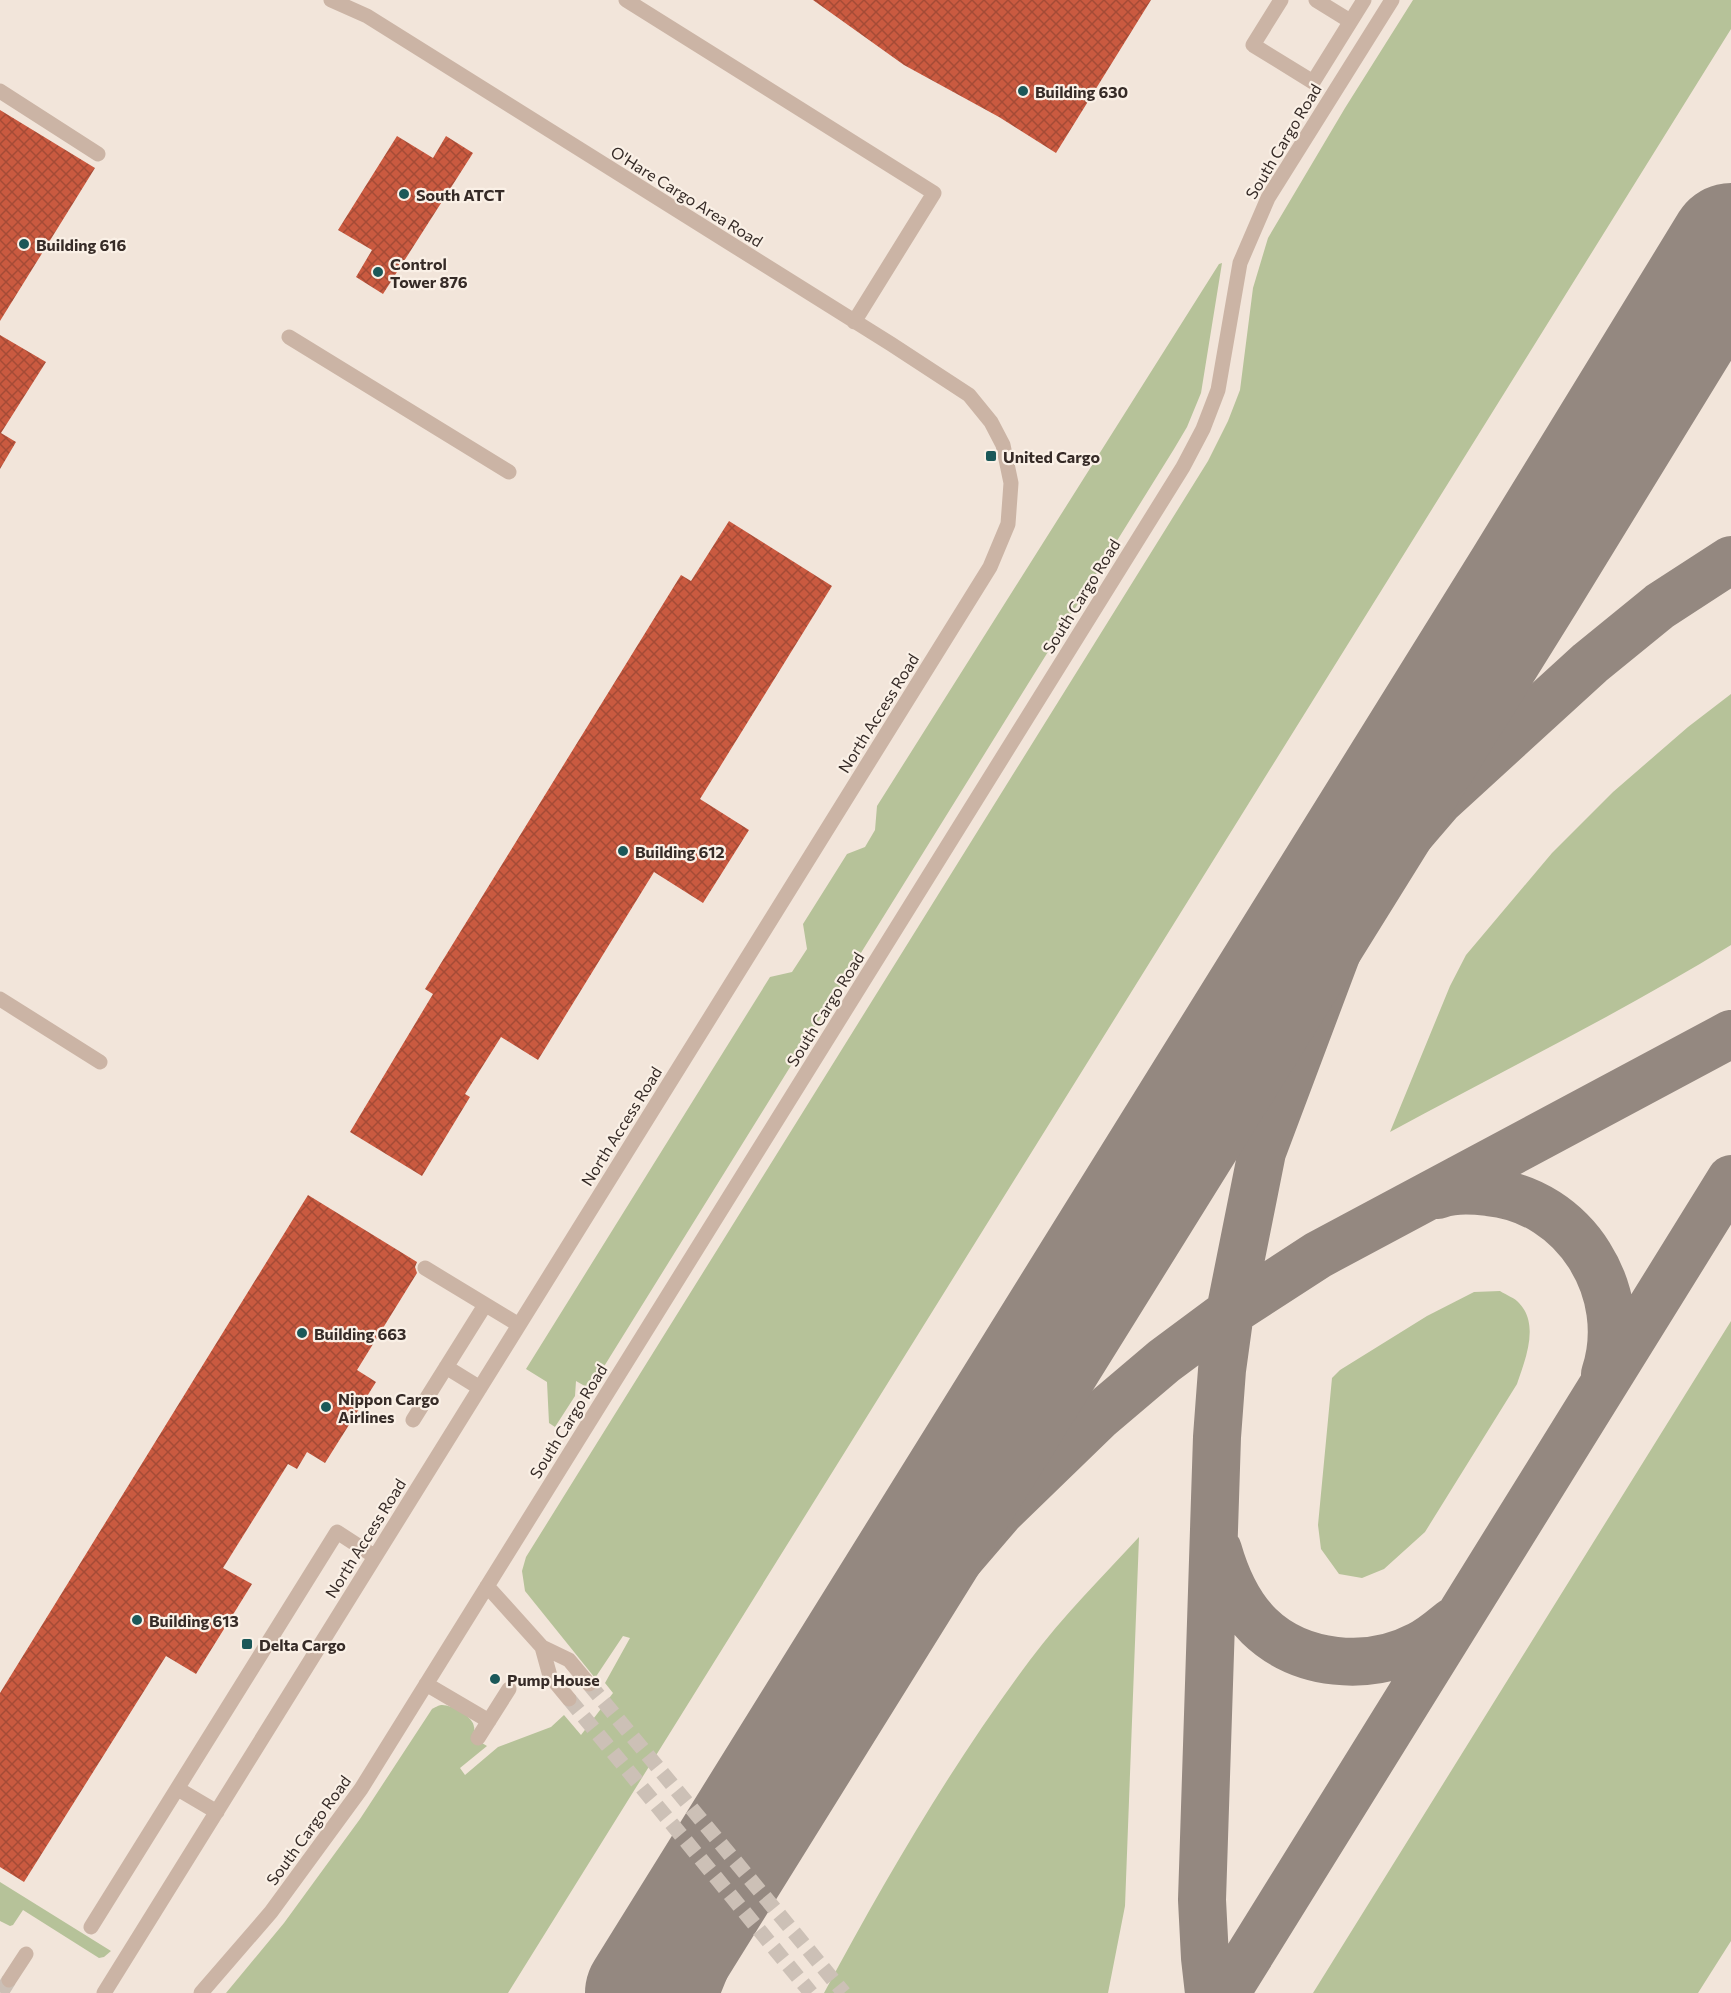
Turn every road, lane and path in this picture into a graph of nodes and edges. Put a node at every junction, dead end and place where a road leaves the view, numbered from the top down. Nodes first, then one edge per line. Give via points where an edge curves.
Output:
1 (332, 0) edge
2 (626, 0) edge
3 (1281, 0) edge
4 (1316, 0) edge
5 (1364, 0) edge
6 (1392, 0) edge
7 (1350, 21) junction
8 (0, 91) edge
9 (98, 153) dead end
10 (854, 322) junction
11 (289, 336) dead end
12 (1003, 445) joint
13 (509, 472) dead end
14 (0, 999) edge
15 (100, 1062) dead end
16 (425, 1268) dead end
17 (485, 1305) junction
18 (519, 1325) junction
19 (446, 1367) junction
20 (480, 1388) junction
21 (413, 1420) dead end
22 (374, 1556) junction
23 (487, 1586) junction
24 (543, 1647) junction
25 (589, 1683) tunnel mouth
26 (426, 1684) junction
27 (510, 1689) dead end
28 (570, 1699) tunnel mouth
29 (489, 1721) junction
30 (478, 1738) dead end
31 (178, 1789) junction
32 (217, 1812) junction
33 (91, 1927) dead end
34 (26, 1953) dead end
35 (9, 1980) tunnel mouth
36 (104, 1993) edge
37 (201, 1993) edge

1 - 10 street, O'Hare Cargo Area Road via 367,16
2 - 10 street via 934,194
3 - 7 street via 1252,45 1313,82
4 - 7 street
5 - 7 street
6 - 23 street, South Cargo Road via 1255,225 1240,263 1218,390 1183,467
8 - 9 street
10 - 12 street, O'Hare Cargo Area Road via 969,395 991,422
11 - 13 street
12 - 18 street, North Access Road via 1011,483 1008,524 990,567
14 - 15 street
16 - 17 street
17 - 18 street
17 - 19 street
18 - 20 street, North Access Road
19 - 20 street
19 - 21 street
20 - 22 street, North Access Road
22 - 31 street via 337,1532
22 - 32 street, North Access Road
23 - 24 street
23 - 26 street, South Cargo Road
24 - 25 street via 569,1660
24 - 28 street via 550,1676
26 - 29 street
26 - 37 street, South Cargo Road via 361,1789 271,1912
27 - 29 street
29 - 30 street
31 - 32 street
31 - 33 street
32 - 36 street
34 - 35 street

